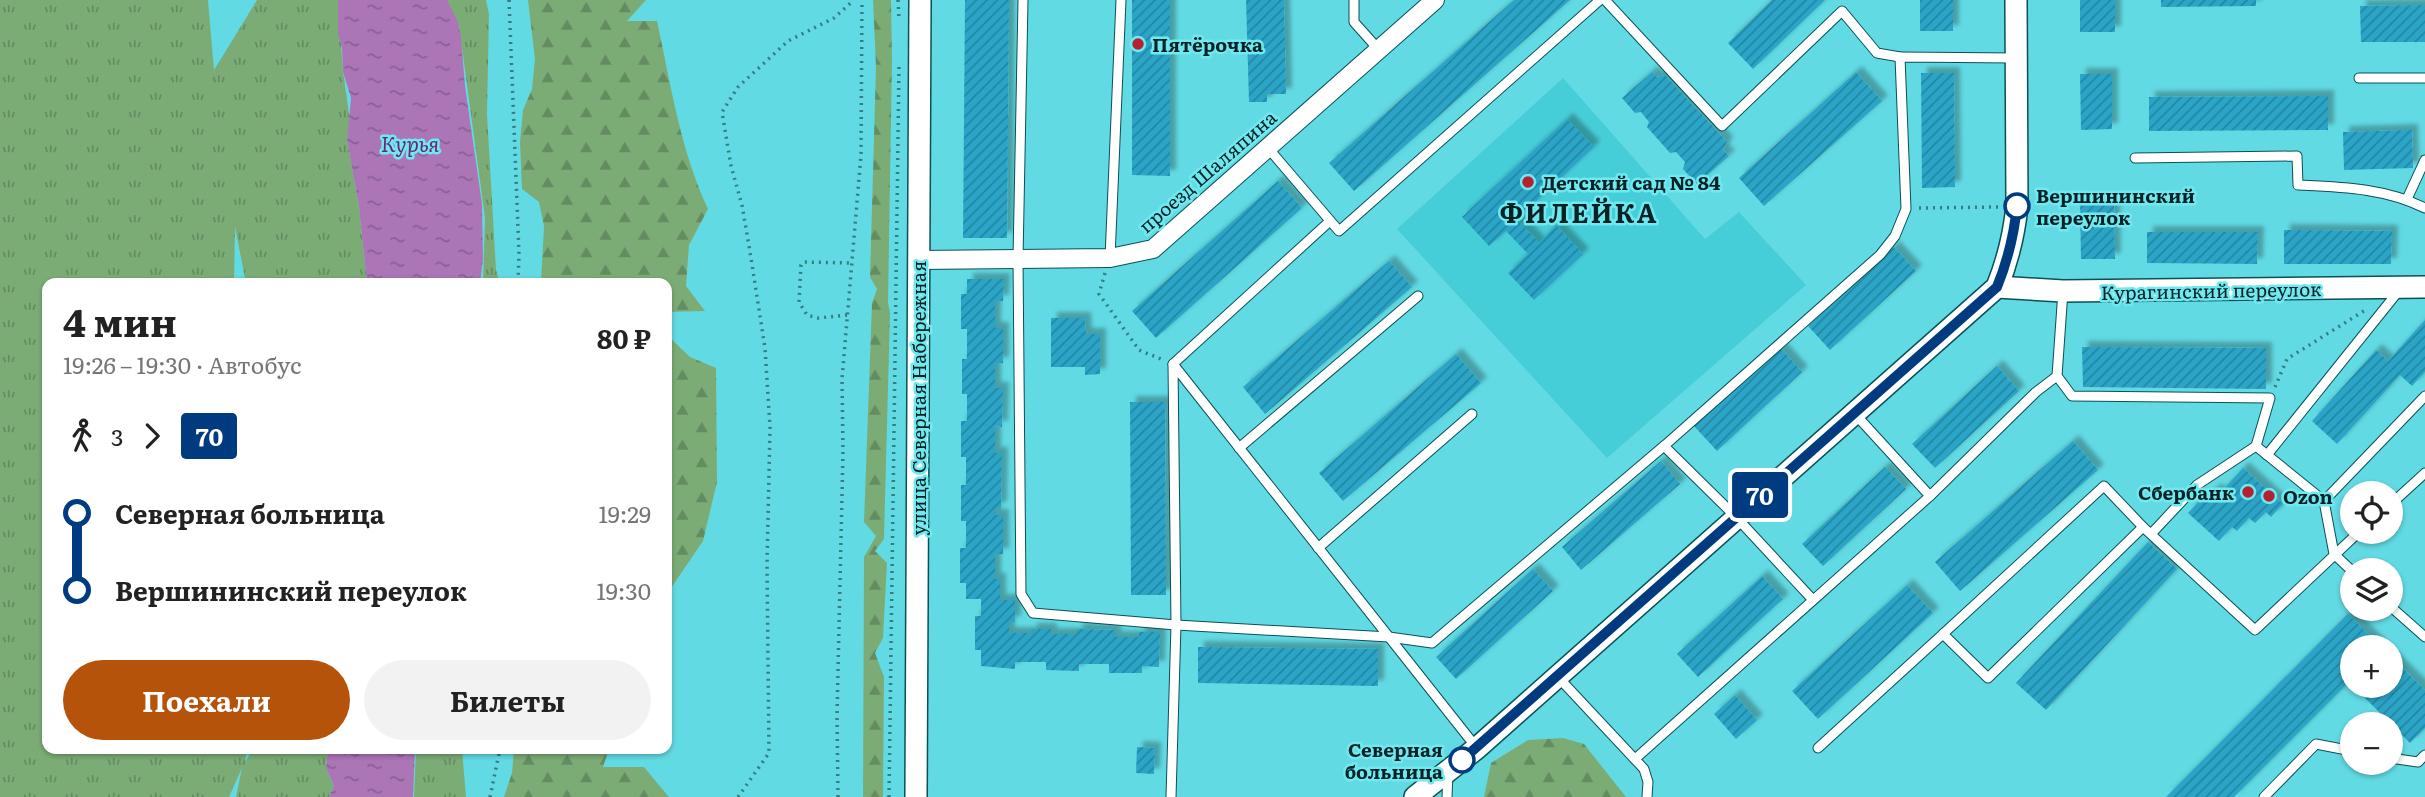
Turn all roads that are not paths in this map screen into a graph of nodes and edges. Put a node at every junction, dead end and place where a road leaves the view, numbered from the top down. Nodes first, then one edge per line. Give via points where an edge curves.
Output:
1 (920, 0) edge
2 (1023, 0) edge
3 (1121, 0) edge
4 (1354, 0) edge
5 (1435, 0) edge
6 (1603, 0) edge
7 (2016, 0) edge
8 (1379, 50) junction
9 (1900, 57) junction
10 (2016, 58) junction
11 (2359, 78) dead end
12 (2425, 78) edge
13 (1268, 148) junction
14 (2135, 159) dead end
15 (2425, 160) edge
16 (2407, 199) junction
17 (2425, 208) edge
18 (1331, 221) junction
19 (1110, 258) junction
20 (1018, 259) junction
21 (918, 260) junction
22 (1997, 287) junction
23 (2402, 287) junction
24 (2425, 287) edge
25 (2063, 291) junction
26 (1418, 296) dead end
27 (1173, 364) junction
28 (2057, 376) junction
29 (2425, 396) edge
30 (1854, 412) junction
31 (1472, 414) dead end
32 (1664, 446) junction
33 (2256, 446) junction
34 (1239, 448) junction
35 (2267, 455) junction
36 (2425, 473) edge
37 (2403, 493) edge
38 (1930, 496) junction
39 (2324, 501) junction
40 (1736, 516) junction
41 (2143, 527) junction
42 (2151, 534) junction
43 (2345, 544) edge
44 (1318, 548) junction
45 (2334, 554) junction
46 (2340, 559) edge
47 (1813, 600) junction
48 (2403, 618) edge
49 (1176, 625) junction
50 (1943, 634) junction
51 (1389, 637) junction
52 (2425, 638) edge
53 (1558, 677) junction
54 (1477, 748) junction
55 (1818, 748) dead end
56 (2340, 749) edge
57 (2425, 755) edge
58 (1635, 759) junction
59 (2403, 760) edge
60 (1448, 771) junction
61 (916, 797) edge
62 (1171, 797) edge
63 (1415, 797) edge
64 (1447, 797) edge
65 (1647, 797) edge
66 (2264, 797) edge

1 - 21 street, улица Северная Набережная
2 - 20 lane
3 - 19 lane
4 - 8 lane via 1354,22
5 - 8 street, проезд Шаляпина
6 - 9 lane via 1722,126 1842,11 1877,53
6 - 18 lane via 1339,231
7 - 10 street
8 - 13 street, проезд Шаляпина
9 - 10 lane
9 - 32 lane via 1906,209 1895,236 1880,255
10 - 22 street via 2017,206 2014,237
11 - 12 lane
13 - 18 lane
13 - 19 street, проезд Шаляпина via 1153,249
14 - 16 lane via 2297,156 2298,185 2360,188
15 - 16 lane
16 - 17 lane
18 - 27 lane
19 - 20 street, проезд Шаляпина
20 - 21 street, проезд Шаляпина
20 - 49 lane via 1021,594 1033,613
21 - 61 street, улица Северная Набережная
22 - 25 street, Курагинский переулок
22 - 30 street
23 - 24 street, Курагинский переулок
23 - 25 street, Курагинский переулок
23 - 35 lane
25 - 28 lane
26 - 34 lane
27 - 34 lane
27 - 49 lane
28 - 33 lane via 2072,396 2270,398
28 - 38 lane
29 - 39 lane
30 - 38 lane
30 - 40 street
31 - 44 lane
32 - 40 lane
32 - 51 lane via 1432,643
33 - 35 lane
33 - 42 lane via 2197,485
34 - 44 lane
35 - 39 lane
36 - 37 lane
38 - 47 lane
39 - 45 lane
40 - 47 lane
40 - 53 street
41 - 42 lane
41 - 50 lane via 2104,486
41 - 50 lane via 1988,678
42 - 45 lane via 2255,630
43 - 45 lane
44 - 51 lane
45 - 46 lane
47 - 58 lane
48 - 52 lane
49 - 51 lane
49 - 62 lane
50 - 55 lane
51 - 54 lane
53 - 54 street
53 - 58 lane
54 - 60 street
56 - 66 lane via 2316,744
57 - 59 lane via 2418,762
58 - 65 lane via 1644,769
60 - 63 street
60 - 64 lane

